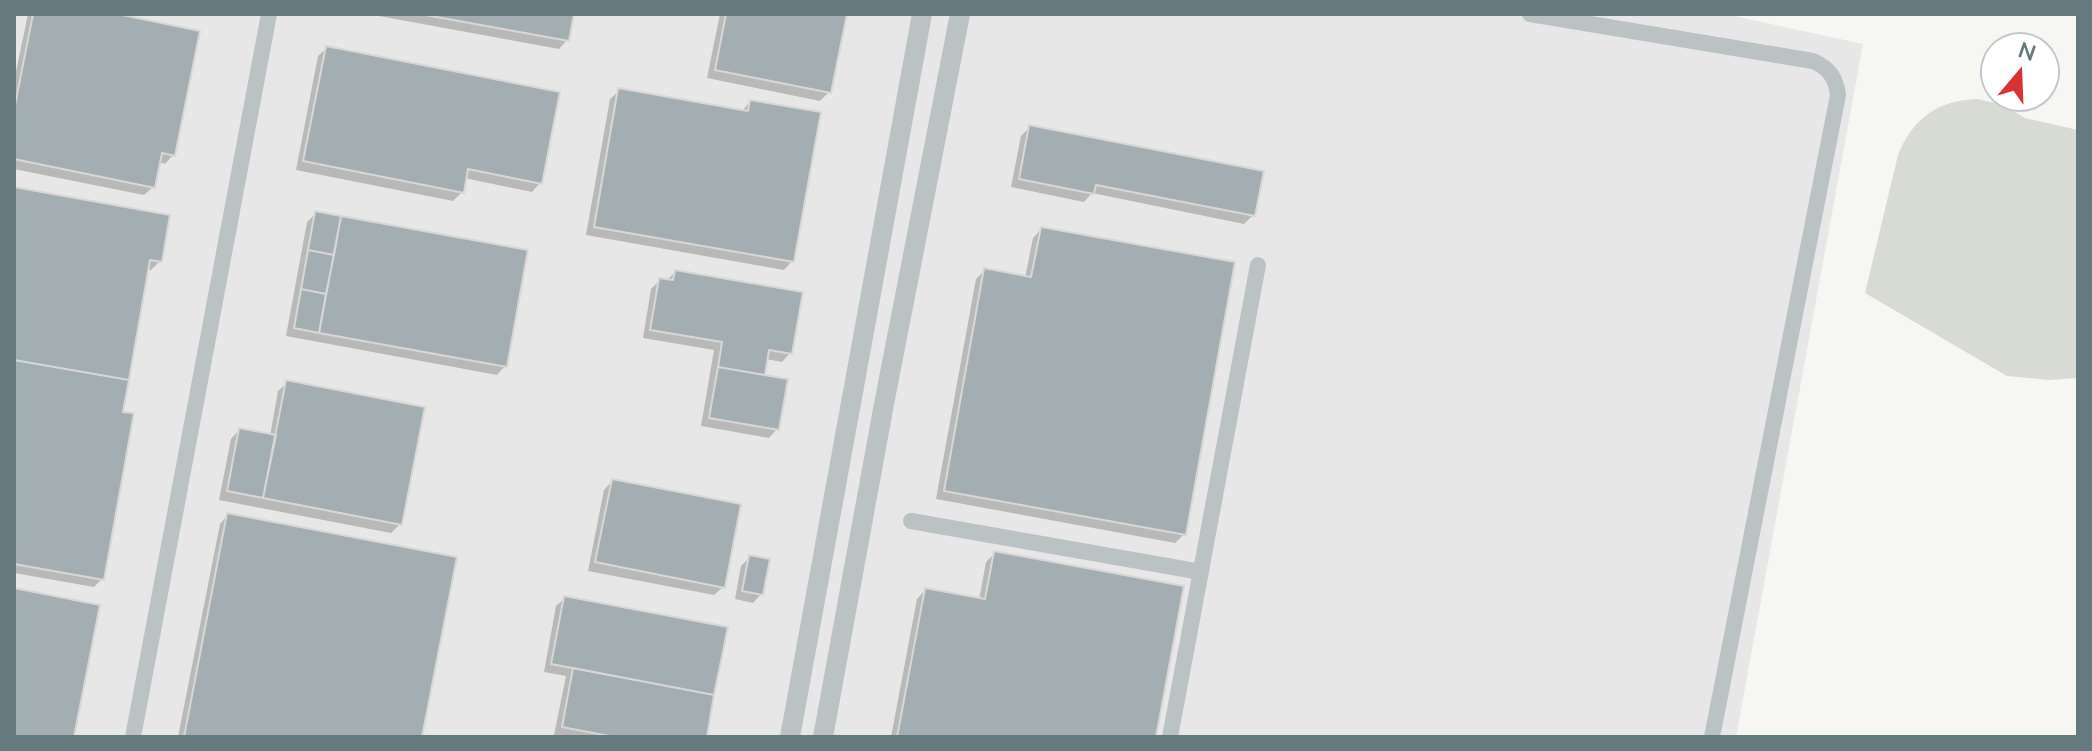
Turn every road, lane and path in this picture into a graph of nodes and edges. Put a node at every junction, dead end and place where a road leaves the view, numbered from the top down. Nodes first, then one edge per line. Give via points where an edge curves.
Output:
1 (269, 14) edge
2 (922, 14) edge
3 (960, 14) edge
4 (1530, 14) edge
5 (1258, 265) dead end
6 (852, 398) junction
7 (884, 404) junction
8 (911, 521) dead end
9 (1201, 572) junction
10 (133, 737) edge
11 (790, 737) edge
12 (823, 737) edge
13 (1170, 737) edge
14 (1712, 737) edge

1 - 10 street
2 - 6 street
3 - 7 street
4 - 14 street via 1813,61 1824,66 1837,84
5 - 9 street
6 - 7 street
6 - 11 street
7 - 12 street
8 - 9 street
9 - 13 street

